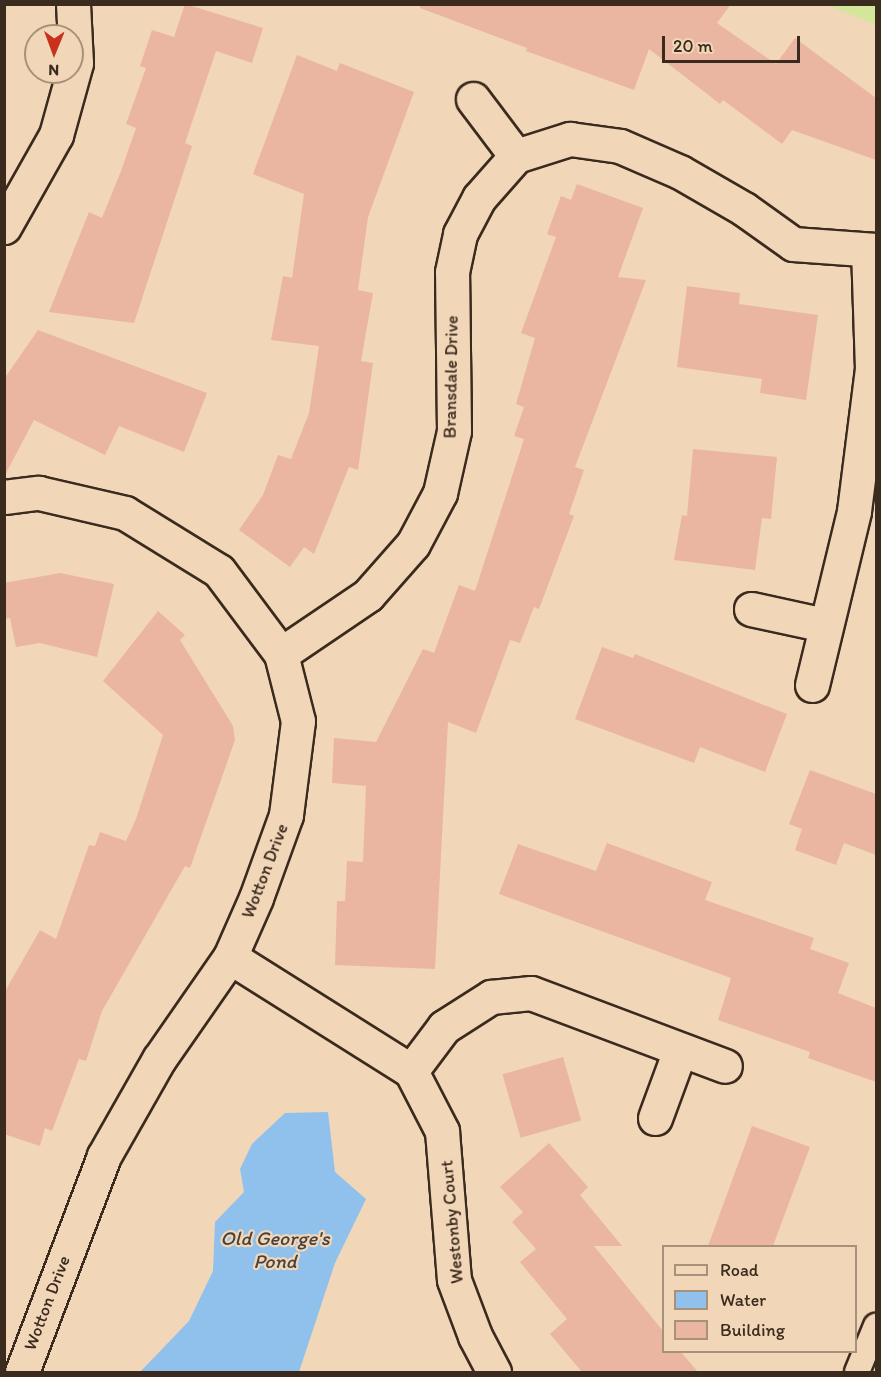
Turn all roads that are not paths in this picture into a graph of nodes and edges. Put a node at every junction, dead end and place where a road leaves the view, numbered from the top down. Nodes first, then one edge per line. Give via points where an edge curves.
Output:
1 (73, 4) edge
2 (473, 99) dead end
3 (516, 156) junction
4 (4, 226) edge
5 (872, 250) edge
6 (4, 497) edge
7 (751, 609) dead end
8 (825, 625) junction
9 (280, 654) junction
10 (812, 685) dead end
11 (230, 957) junction
12 (680, 1050) junction
13 (725, 1066) dead end
14 (411, 1071) junction
15 (655, 1118) dead end
16 (876, 1326) edge
17 (22, 1372) edge
18 (494, 1372) edge
19 (857, 1372) edge

1 - 4 street via 76,63 56,135
2 - 3 street
3 - 5 street via 570,139 620,146 680,172 744,209 793,244
3 - 9 street, Bransdale Drive via 479,198 460,234 452,273 454,431 440,493 413,544 368,595
5 - 8 street via 872,369 854,511
6 - 9 street, Wotton Drive via 39,493 125,513 219,571
7 - 8 street
8 - 10 street
9 - 11 street, Wotton Drive via 298,721 286,815
11 - 14 street
11 - 17 street, Wotton Drive via 159,1059 104,1156
12 - 13 street
12 - 14 street via 531,993 491,997 444,1027
12 - 15 street
14 - 18 street, Westonby Court via 442,1131 454,1280 475,1336
16 - 19 lane

